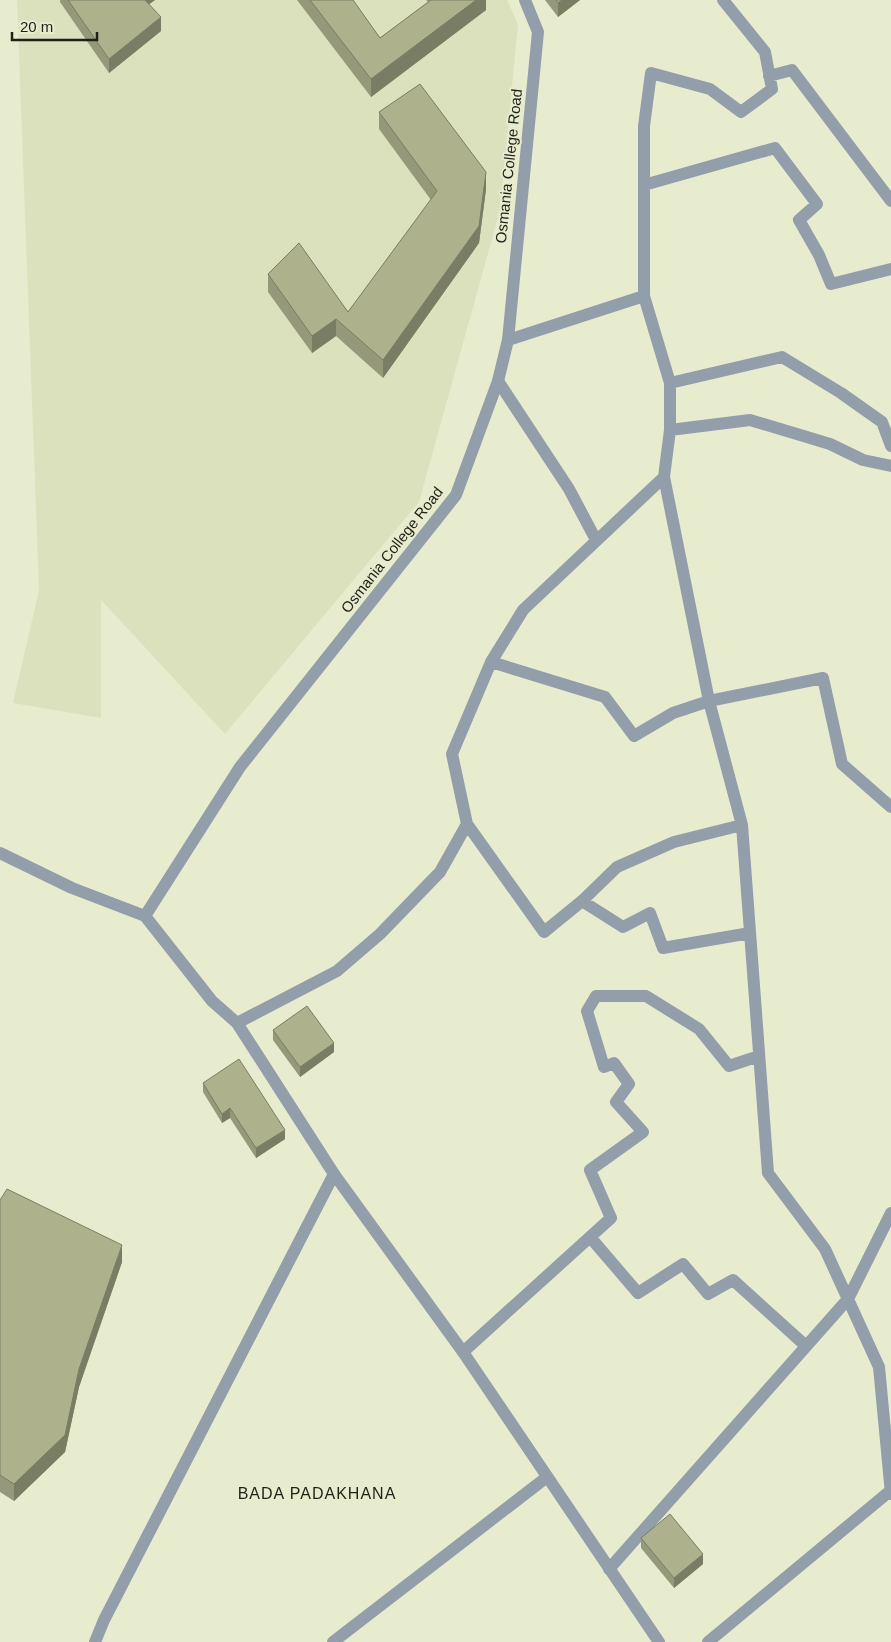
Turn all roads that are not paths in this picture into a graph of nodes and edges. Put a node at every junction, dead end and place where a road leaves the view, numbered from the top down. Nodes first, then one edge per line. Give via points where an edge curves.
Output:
1 (525, 0) edge
2 (723, 0) edge
3 (770, 76) junction
4 (644, 185) junction
5 (891, 201) edge
6 (891, 269) edge
7 (644, 296) junction
8 (508, 340) junction
9 (498, 381) junction
10 (670, 383) junction
11 (670, 430) junction
12 (891, 446) edge
13 (891, 466) edge
14 (664, 477) junction
15 (596, 540) junction
16 (491, 662) junction
17 (710, 701) junction
18 (891, 808) edge
19 (467, 824) junction
20 (742, 825) junction
21 (0, 853) edge
22 (582, 901) junction
23 (145, 916) junction
24 (750, 933) junction
25 (237, 1023) junction
26 (759, 1056) junction
27 (334, 1174) junction
28 (891, 1213) edge
29 (590, 1238) junction
30 (848, 1299) junction
31 (806, 1346) junction
32 (463, 1352) junction
33 (886, 1398) edge
34 (547, 1477) junction
35 (891, 1492) edge
36 (610, 1569) junction
37 (95, 1642) edge
38 (333, 1642) edge
39 (659, 1642) edge
40 (708, 1642) edge

1 - 8 street, Osmania College Road via 538,32
2 - 3 street via 765,52
3 - 4 street via 772,89 742,112 710,89 650,73 644,126
3 - 5 street via 792,70
4 - 6 street via 776,148 817,204 799,220 831,284
4 - 7 street
7 - 8 street
7 - 10 street
8 - 9 street, Osmania College Road
9 - 15 street via 569,489
9 - 23 street, Osmania College Road via 456,495 240,767
10 - 11 street
10 - 12 street via 782,357 882,422
11 - 13 street via 750,420 830,444 863,460
11 - 14 street
14 - 15 street
14 - 17 street
15 - 16 street via 523,610
16 - 17 street via 606,697 634,736 674,713
16 - 19 street via 452,754
17 - 18 street via 823,678 842,764
17 - 20 street
19 - 22 street via 544,932
19 - 25 street via 440,872 380,934 337,971
20 - 22 street via 674,842 617,867
20 - 24 street
21 - 23 street via 72,888
22 - 24 street via 623,927 650,913 663,948
23 - 25 street via 212,1002
24 - 26 street
25 - 27 street
26 - 29 street via 729,1066 699,1029 646,996 596,996 587,1011 604,1067 614,1062 629,1084 616,1102 643,1132 590,1170 611,1218
26 - 30 street via 768,1173 825,1249
27 - 32 street
27 - 37 street
28 - 30 street
29 - 31 street via 638,1293 683,1264 708,1294 734,1280
29 - 32 street
30 - 31 street
30 - 33 street via 878,1367
31 - 36 street
32 - 34 street
33 - 35 street
34 - 36 street
34 - 38 street
35 - 40 street
36 - 39 street

